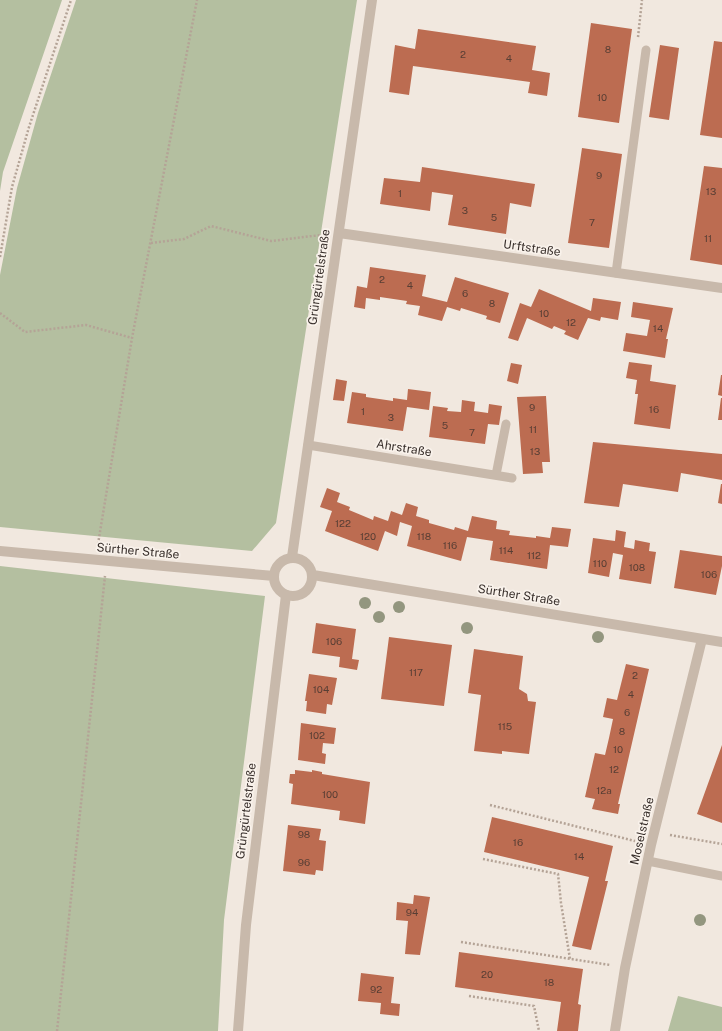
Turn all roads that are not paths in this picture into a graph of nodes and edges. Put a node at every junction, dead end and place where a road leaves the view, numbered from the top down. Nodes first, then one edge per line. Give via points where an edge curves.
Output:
1 (372, 0) edge
2 (646, 50) road end
3 (339, 233) junction
4 (616, 273) junction
5 (722, 288) edge
6 (506, 424) dead end
7 (308, 445) junction
8 (496, 475) junction
9 (512, 478) dead end
10 (0, 551) edge
11 (292, 557) junction
12 (312, 575) junction
13 (274, 576) junction
14 (286, 595) junction
15 (702, 639) junction
16 (722, 642) edge
17 (648, 861) junction
18 (722, 876) edge
19 (238, 1031) edge
20 (615, 1031) edge

1 - 3 street, Grüngürtelstraße
2 - 4 lane
3 - 4 street, Urftstraße
3 - 7 street, Grüngürtelstraße
4 - 5 street, Urftstraße
6 - 8 lane
7 - 8 lane, Ahrstraße
7 - 11 street, Grüngürtelstraße
8 - 9 lane, Ahrstraße
10 - 13 street, Sürther Straße
11 - 12 street via 302,559 309,566
11 - 13 street via 279,563
12 - 14 street via 311,585 305,592 296,596
12 - 15 street, Sürther Straße
13 - 14 street via 275,584
14 - 19 street, Grüngürtelstraße via 246,925
15 - 16 street, Sürther Straße
15 - 17 street, Moselstraße
17 - 18 lane
17 - 20 street, Moselstraße via 625,968

